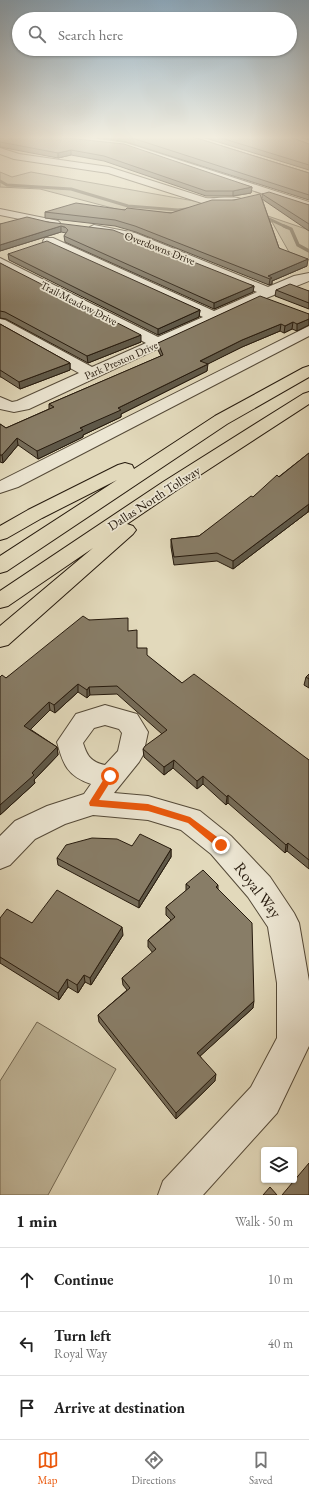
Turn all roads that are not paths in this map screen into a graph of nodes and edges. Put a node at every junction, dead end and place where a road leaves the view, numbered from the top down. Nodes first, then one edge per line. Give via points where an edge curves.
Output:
1 (180, 193) edge
2 (270, 193) joint
3 (309, 206) edge
4 (0, 212) edge
5 (27, 218) junction
6 (6, 224) edge
7 (82, 228) edge
8 (49, 241) junction
9 (35, 246) edge
10 (2, 258) edge
11 (309, 277) edge
12 (264, 294) junction
13 (280, 304) edge
14 (215, 316) junction
15 (0, 323) edge
16 (309, 330) edge
17 (158, 343) junction
18 (309, 370) edge
19 (91, 373) junction
20 (309, 397) edge
21 (7, 405) edge
22 (0, 418) edge
23 (221, 420) junction
24 (170, 486) junction
25 (0, 487) edge
26 (0, 534) edge
27 (0, 566) edge
28 (0, 601) edge
29 (0, 639) edge
30 (110, 776) dead end
31 (93, 803) junction
32 (0, 856) edge
33 (177, 1195) edge

1 - 2 street via 205,201 233,201
2 - 3 street
4 - 5 street
5 - 6 street
5 - 8 street via 66,231
7 - 12 street, Overdowns Drive via 131,236
8 - 9 street
8 - 14 street
10 - 17 street, Trail Meadow Drive
11 - 12 street, Park Preston Drive
12 - 13 street, Overdowns Drive
12 - 14 street, Park Preston Drive
14 - 17 street, Park Preston Drive
15 - 19 street
16 - 25 street
17 - 19 street, Park Preston Drive
18 - 23 highway
19 - 21 street, Park Preston Drive
20 - 24 highway, Dallas North Tollway
21 - 22 street, Park Preston Drive via 9,415
23 - 26 highway
23 - 27 highway
24 - 28 highway, Dallas North Tollway
24 - 29 highway via 150,511
30 - 31 street
31 - 32 street, Royal Way via 57,814 25,830
31 - 33 street, Royal Way via 148,808 190,820 221,845 259,887 283,923 293,983 294,1041 264,1100

